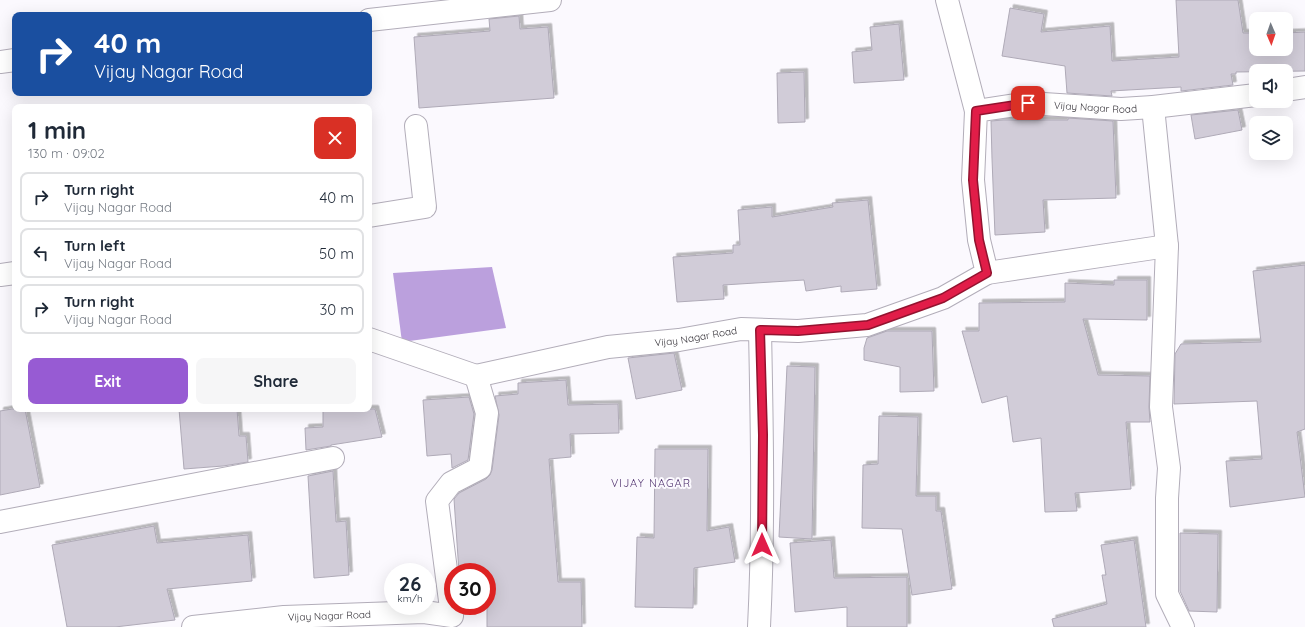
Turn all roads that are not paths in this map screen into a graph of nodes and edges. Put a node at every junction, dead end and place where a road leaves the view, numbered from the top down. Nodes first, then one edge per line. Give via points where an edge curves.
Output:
1 (550, 0) edge
2 (946, 0) edge
3 (372, 20) edge
4 (12, 60) edge
5 (0, 62) edge
6 (1305, 87) edge
7 (1293, 89) edge
8 (1249, 96) edge
9 (1153, 107) junction
10 (976, 111) junction
11 (416, 126) dead end
12 (372, 216) edge
13 (1166, 246) junction
14 (987, 273) junction
15 (12, 274) edge
16 (0, 276) edge
17 (760, 330) junction
18 (372, 340) edge
19 (476, 376) junction
20 (332, 458) dead end
21 (0, 522) edge
22 (453, 622) edge
23 (193, 627) edge
24 (759, 627) edge
25 (1183, 627) edge

1 - 3 street
2 - 10 street
4 - 5 street
6 - 7 street
8 - 9 street, Vijay Nagar Road
9 - 10 street, Vijay Nagar Road via 1121,109 1028,103
9 - 13 street
10 - 14 street via 973,180 979,240
11 - 12 street via 425,208
13 - 14 street
13 - 25 street via 1162,407 1169,468 1167,594
14 - 17 street, Vijay Nagar Road via 943,298 868,325 798,331
15 - 16 street
17 - 19 street, Vijay Nagar Road via 741,329 679,340 608,347
17 - 24 street via 763,435
18 - 19 street
19 - 22 street, Vijay Nagar Road via 487,413 480,468 451,483 438,501
20 - 21 street
22 - 23 street, Vijay Nagar Road via 424,612 284,617

